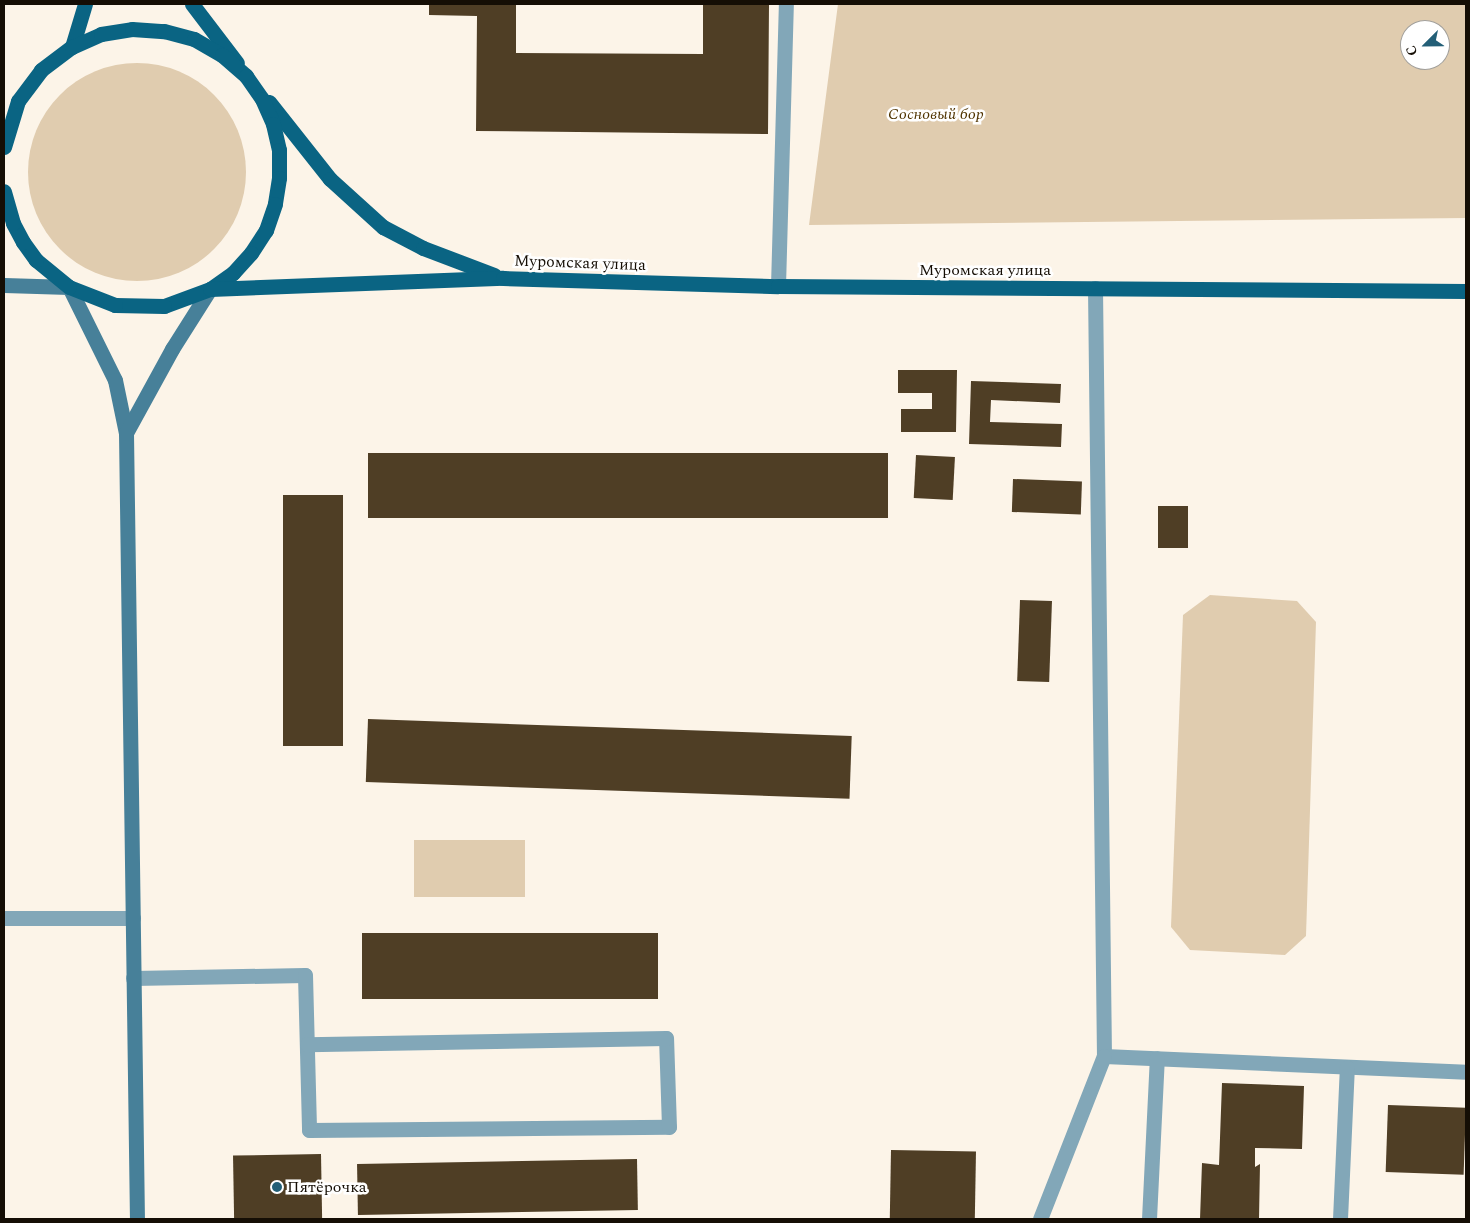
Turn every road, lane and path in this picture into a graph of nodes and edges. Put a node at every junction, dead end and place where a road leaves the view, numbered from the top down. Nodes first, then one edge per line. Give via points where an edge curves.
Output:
1 (86, 4) edge
2 (192, 4) edge
3 (786, 4) edge
4 (72, 47) junction
5 (246, 76) junction
6 (4, 141) edge
7 (4, 191) edge
8 (503, 278) junction
9 (4, 285) edge
10 (778, 286) junction
11 (69, 288) junction
12 (1095, 288) junction
13 (210, 289) junction
14 (1466, 291) edge
15 (126, 433) junction
16 (4, 918) edge
17 (133, 918) junction
18 (133, 978) junction
19 (307, 1044) junction
20 (1104, 1056) junction
21 (1157, 1058) junction
22 (1347, 1067) junction
23 (1466, 1072) edge
24 (137, 1219) edge
25 (1040, 1219) edge
26 (1149, 1219) edge
27 (1340, 1219) edge

1 - 4 main road
2 - 5 main road via 226,45
3 - 10 lane
4 - 5 main road via 101,34 132,29 164,31 201,43 222,55
4 - 6 main road via 41,70 18,102
5 - 8 main road, Муромская улица via 330,179 383,227 423,248
5 - 13 main road via 262,99 277,142 280,178 266,230 251,253
7 - 11 main road via 13,223 23,242 36,260
8 - 10 main road, Муромская улица
8 - 13 main road, Муромская улица
9 - 11 street
10 - 12 main road, Муромская улица
11 - 13 main road via 115,305 164,306
11 - 15 street via 115,380
12 - 14 main road, Муромская улица
12 - 20 lane
13 - 15 street via 172,349
15 - 17 street
16 - 17 lane
17 - 18 street
18 - 19 lane via 305,975
18 - 24 street
19 - 19 lane via 309,1130 669,1127 666,1038
20 - 21 lane
20 - 25 lane
21 - 22 lane
21 - 26 lane
22 - 23 lane
22 - 27 lane

